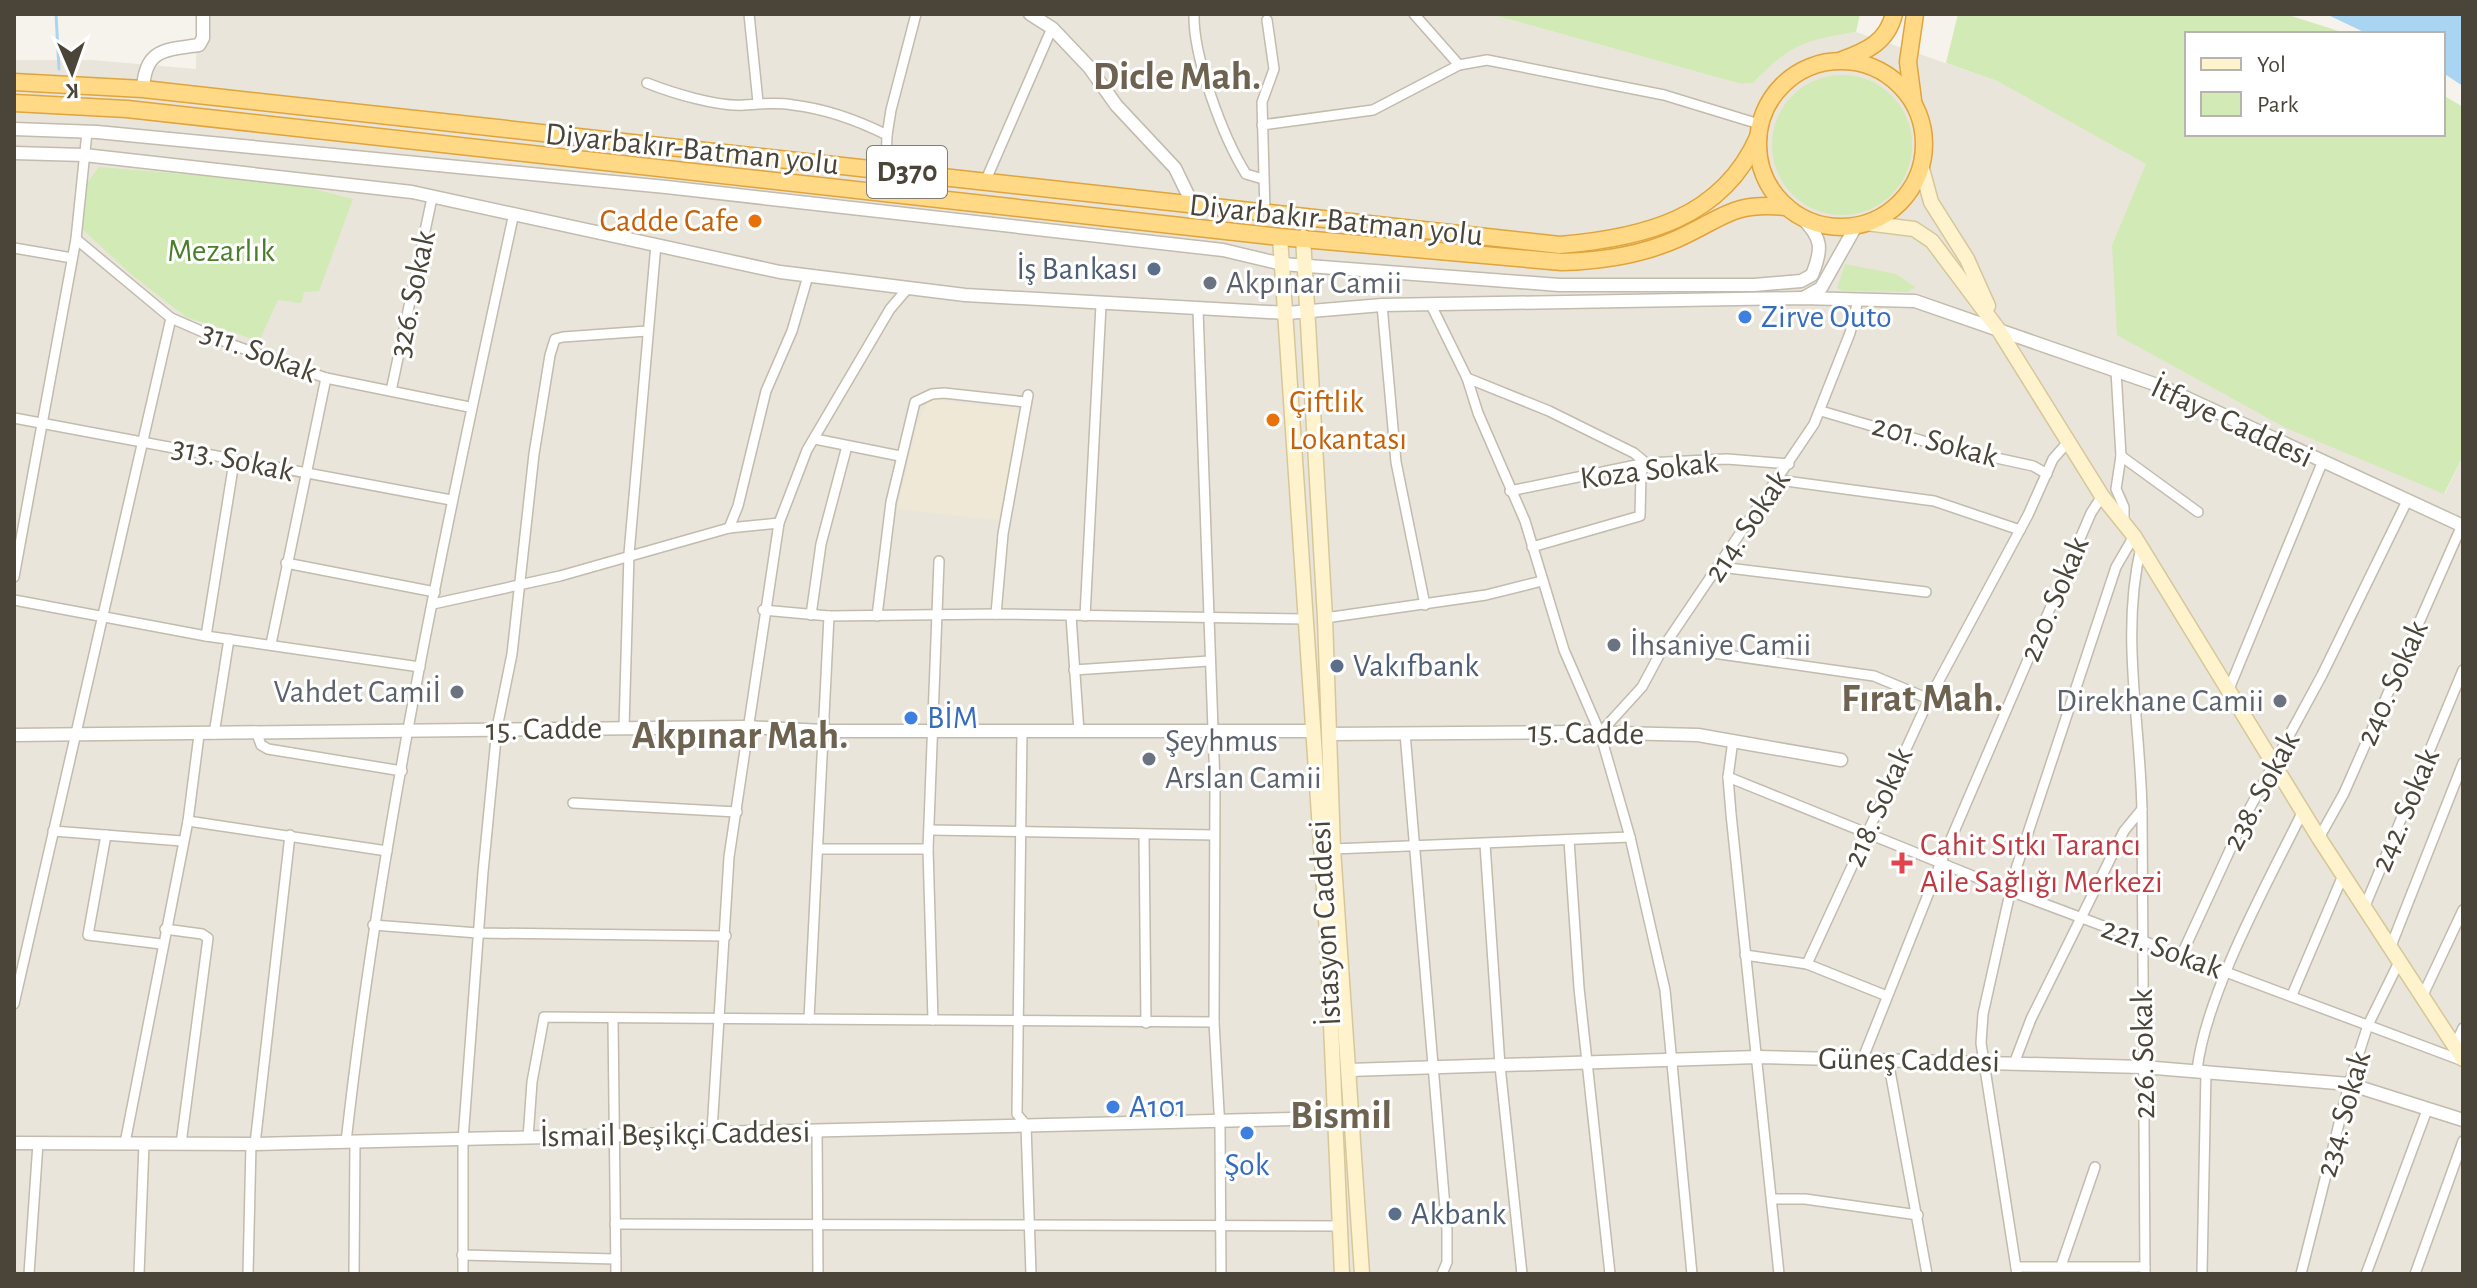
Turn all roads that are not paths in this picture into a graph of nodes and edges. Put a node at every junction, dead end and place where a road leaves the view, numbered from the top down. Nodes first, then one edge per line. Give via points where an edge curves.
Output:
1 (203, 14) edge
2 (749, 14) edge
3 (916, 14) edge
4 (1030, 14) edge
5 (1194, 14) edge
6 (1414, 14) edge
7 (1894, 14) edge
8 (1915, 14) edge
9 (1267, 20) dead end
10 (1052, 28) junction
11 (1841, 60) junction
12 (1459, 65) junction
13 (14, 82) edge
14 (647, 83) dead end
15 (143, 89) junction
16 (758, 102) junction
17 (14, 103) edge
18 (1914, 106) junction
19 (1262, 125) junction
20 (14, 129) edge
21 (1759, 130) junction
22 (87, 132) junction
23 (887, 135) junction
24 (14, 153) edge
25 (84, 155) junction
26 (1921, 165) junction
27 (886, 169) junction
28 (1263, 179) junction
29 (985, 182) junction
30 (432, 198) junction
31 (1192, 203) junction
32 (1787, 207) junction
33 (1265, 212) junction
34 (514, 213) junction
35 (1802, 218) junction
36 (1861, 224) junction
37 (1280, 237) junction
38 (1303, 237) junction
39 (76, 239) junction
40 (656, 244) junction
41 (14, 248) edge
42 (72, 258) junction
43 (1282, 264) junction
44 (1304, 265) junction
45 (808, 276) junction
46 (908, 288) junction
47 (1802, 298) junction
48 (1858, 300) junction
49 (1101, 305) junction
50 (1382, 305) junction
51 (1432, 307) junction
52 (1198, 310) junction
53 (1305, 312) junction
54 (1287, 313) junction
55 (171, 318) junction
56 (1998, 329) junction
57 (647, 331) junction
58 (2116, 371) junction
59 (326, 378) junction
60 (1467, 378) junction
61 (391, 391) junction
62 (469, 407) junction
63 (1821, 411) junction
64 (14, 418) edge
65 (42, 425) junction
66 (815, 439) junction
67 (144, 440) junction
68 (2068, 442) junction
69 (847, 446) junction
70 (900, 456) junction
71 (2121, 456) junction
72 (234, 462) junction
73 (1646, 463) junction
74 (2322, 463) junction
75 (1789, 464) junction
76 (307, 474) junction
77 (2047, 474) junction
78 (1778, 480) junction
79 (1510, 491) junction
80 (2102, 496) junction
81 (451, 500) junction
82 (2407, 501) junction
83 (2198, 512) dead end
84 (779, 523) junction
85 (2124, 524) junction
86 (2462, 526) edge
87 (729, 528) junction
88 (2020, 530) junction
89 (2137, 541) junction
90 (1532, 547) junction
91 (629, 554) junction
92 (939, 561) dead end
93 (286, 563) junction
94 (1720, 567) junction
95 (14, 577) edge
96 (1542, 581) junction
97 (519, 587) junction
98 (435, 592) junction
99 (1926, 592) dead end
100 (14, 600) edge
101 (433, 604) junction
102 (1425, 605) junction
103 (763, 610) junction
104 (996, 614) junction
105 (811, 615) junction
106 (829, 616) junction
107 (877, 616) junction
108 (938, 616) junction
109 (1071, 616) junction
110 (1085, 616) junction
111 (102, 618) junction
112 (1325, 618) junction
113 (1206, 619) junction
114 (1307, 619) junction
115 (206, 636) junction
116 (229, 639) junction
117 (271, 644) junction
118 (1664, 646) junction
119 (1209, 661) junction
120 (420, 667) junction
121 (1074, 670) junction
122 (2463, 670) edge
123 (2229, 689) junction
124 (1929, 699) junction
125 (747, 727) junction
126 (497, 728) junction
127 (624, 728) junction
128 (409, 730) junction
129 (256, 731) junction
130 (823, 731) junction
131 (1212, 731) junction
132 (1313, 731) junction
133 (933, 732) junction
134 (1022, 732) junction
135 (1079, 732) junction
136 (1405, 733) junction
137 (1600, 733) junction
138 (214, 734) junction
139 (1329, 734) junction
140 (14, 735) edge
141 (199, 735) junction
142 (74, 737) junction
143 (1733, 740) junction
144 (1841, 760) dead end
145 (2463, 763) edge
146 (2275, 764) junction
147 (402, 771) junction
148 (1728, 777) junction
149 (573, 803) dead end
150 (2142, 809) junction
151 (2303, 811) junction
152 (737, 812) junction
153 (188, 821) junction
154 (931, 830) junction
155 (53, 831) junction
156 (1866, 832) junction
157 (1019, 833) junction
158 (106, 835) junction
159 (290, 835) junction
160 (1144, 835) junction
161 (1214, 835) junction
162 (1630, 837) junction
163 (2319, 838) junction
164 (1569, 840) junction
165 (182, 841) junction
166 (1485, 844) junction
167 (1412, 847) junction
168 (818, 849) junction
169 (928, 849) junction
170 (1333, 849) junction
171 (387, 851) junction
172 (1941, 862) junction
173 (2344, 873) junction
174 (2010, 891) junction
175 (2365, 906) junction
176 (2463, 910) edge
177 (2082, 918) junction
178 (373, 925) junction
179 (165, 929) junction
180 (478, 933) junction
181 (726, 936) junction
182 (2141, 941) junction
183 (161, 944) junction
184 (2391, 946) junction
185 (2182, 954) junction
186 (1745, 955) junction
187 (2400, 960) junction
188 (1807, 964) junction
189 (2228, 972) junction
190 (2292, 995) junction
191 (2423, 995) junction
192 (1887, 996) junction
193 (14, 1004) edge
194 (809, 1019) junction
195 (613, 1020) junction
196 (933, 1020) junction
197 (717, 1021) junction
198 (1019, 1021) junction
199 (1214, 1022) junction
200 (1146, 1023) junction
201 (2368, 1025) junction
202 (2463, 1028) edge
203 (2460, 1055) edge
204 (1757, 1057) junction
205 (1863, 1058) junction
206 (1888, 1060) junction
207 (1983, 1061) junction
208 (2015, 1061) junction
209 (1672, 1062) junction
210 (1588, 1065) junction
211 (1500, 1066) junction
212 (2143, 1067) junction
213 (1432, 1069) junction
214 (1349, 1070) junction
215 (2201, 1070) junction
216 (2349, 1084) junction
217 (2427, 1110) junction
218 (1335, 1118) junction
219 (2463, 1120) edge
220 (1218, 1121) junction
221 (1026, 1125) junction
222 (817, 1130) junction
223 (712, 1131) junction
224 (611, 1135) junction
225 (528, 1138) junction
226 (463, 1140) junction
227 (351, 1141) junction
228 (2463, 1141) edge
229 (14, 1143) edge
230 (38, 1143) junction
231 (125, 1143) junction
232 (144, 1144) junction
233 (181, 1144) junction
234 (253, 1144) junction
235 (2095, 1167) dead end
236 (1773, 1199) junction
237 (1918, 1215) junction
238 (615, 1224) junction
239 (1222, 1224) junction
240 (817, 1226) junction
241 (1340, 1226) junction
242 (1032, 1227) junction
243 (462, 1255) junction
244 (616, 1259) junction
245 (2061, 1266) junction
246 (2016, 1270) edge
247 (2145, 1271) edge
248 (29, 1274) edge
249 (139, 1274) edge
250 (248, 1274) edge
251 (354, 1274) edge
252 (463, 1274) edge
253 (616, 1274) edge
254 (818, 1274) edge
255 (1031, 1274) edge
256 (1221, 1274) edge
257 (1342, 1274) edge
258 (1362, 1274) edge
259 (1442, 1274) edge
260 (1522, 1274) edge
261 (1610, 1274) edge
262 (1692, 1274) edge
263 (1779, 1274) edge
264 (1927, 1274) edge
265 (2202, 1274) edge
266 (2301, 1274) edge
267 (2366, 1274) edge
268 (2415, 1274) edge

1 - 15 street via 199,45 154,55 144,66
2 - 16 street
3 - 23 street
4 - 10 street
5 - 28 street via 1212,100 1232,149 1246,174
6 - 12 street
7 - 11 highway via 1873,47
8 - 18 highway via 1908,62
9 - 19 street via 1274,69 1262,102
10 - 29 street
10 - 31 street via 1175,168
11 - 18 highway via 1868,65 1892,78
11 - 21 highway via 1814,65 1789,78 1770,98
12 - 19 street via 1373,110
12 - 21 street via 1502,62 1664,95
13 - 15 highway, Diyarbakır-Batman yolu / D370
14 - 16 street via 668,92 743,105
15 - 27 highway, Diyarbakır-Batman yolu / D370
16 - 23 street via 851,117
17 - 37 highway, Diyarbakır-Batman yolu / D370 via 127,109
18 - 26 highway via 1922,122
19 - 28 street
20 - 22 street
21 - 32 highway via 1757,151 1764,178
21 - 33 highway, Diyarbakır-Batman yolu / D370 via 1739,174 1722,192 1666,225 1616,241 1560,245
22 - 25 street
22 - 43 street via 666,187 1223,250
23 - 27 street
24 - 25 street, İtfaye Caddesi
25 - 30 street, İtfaye Caddesi
25 - 39 street
26 - 36 highway via 1904,199 1882,217
26 - 56 main road via 1931,202 1967,259
27 - 29 highway, Diyarbakır-Batman yolu / D370
28 - 33 street
29 - 31 highway, Diyarbakır-Batman yolu / D370
30 - 34 street, İtfaye Caddesi
30 - 61 street, 326. Sokak
31 - 33 highway, Diyarbakır-Batman yolu / D370
32 - 35 highway
32 - 38 highway, Diyarbakır-Batman yolu / D370 via 1738,207 1675,240 1598,261
34 - 40 street, İtfaye Caddesi
34 - 62 street
35 - 36 highway via 1828,227
35 - 44 street via 1820,236 1821,249 1812,275 1786,283 1559,285
36 - 47 street via 1821,288
36 - 56 main road via 1914,229 1932,241
37 - 38 highway, Diyarbakır-Batman yolu / D370
37 - 43 main road, İstasyon Caddesi
38 - 44 main road, İstasyon Caddesi
39 - 42 street
39 - 55 street, 311. Sokak
40 - 45 street, İtfaye Caddesi
40 - 57 street
41 - 42 street
42 - 65 street
43 - 44 street
43 - 54 main road, İstasyon Caddesi
44 - 53 main road, İstasyon Caddesi
45 - 46 street, İtfaye Caddesi
45 - 87 street via 766,391
46 - 49 street, İtfaye Caddesi
46 - 66 street via 890,309
47 - 48 street, İtfaye Caddesi
47 - 51 street, İtfaye Caddesi
48 - 56 street, İtfaye Caddesi via 1915,301
48 - 63 street, 214. Sokak
49 - 52 street, İtfaye Caddesi
49 - 110 street
50 - 51 street, İtfaye Caddesi
50 - 53 street, İtfaye Caddesi
50 - 102 street via 1396,462
51 - 60 street
52 - 54 street, İtfaye Caddesi
52 - 113 street
53 - 54 street, İtfaye Caddesi
53 - 112 main road, İstasyon Caddesi
54 - 114 main road, İstasyon Caddesi
55 - 59 street, 311. Sokak
55 - 67 street
56 - 58 street, İtfaye Caddesi
56 - 68 main road
57 - 91 street
57 - 97 street via 555,339 534,454
58 - 71 street
58 - 74 street, İtfaye Caddesi via 2230,415
59 - 61 street, 311. Sokak
59 - 76 street
60 - 73 street via 1549,411
60 - 79 street
61 - 62 street, 311. Sokak
62 - 81 street
63 - 75 street, 214. Sokak
63 - 77 street, 201. Sokak
64 - 65 street, 313. Sokak
65 - 67 street, 313. Sokak
65 - 95 street
66 - 69 street
66 - 84 street
67 - 72 street, 313. Sokak
67 - 111 street
68 - 77 street, 218. Sokak
68 - 80 main road
69 - 70 street
69 - 105 street via 821,544
70 - 104 street via 915,402 923,396 1027,399 1003,534
70 - 107 street
71 - 83 street
71 - 85 street via 2116,489
72 - 76 street, 313. Sokak
72 - 115 street
73 - 75 street, Koza Sokak via 1727,459
73 - 79 street, Koza Sokak
73 - 90 street via 1640,516
74 - 82 street, İtfaye Caddesi
74 - 123 street
75 - 78 street, 214. Sokak
76 - 81 street, 313. Sokak
76 - 93 street
77 - 88 street, 218. Sokak
78 - 88 street via 1934,501
78 - 94 street, 214. Sokak
79 - 90 street
80 - 85 main road
80 - 172 street, 220. Sokak
81 - 98 street
82 - 86 street, İtfaye Caddesi
82 - 146 street, 238. Sokak
84 - 87 street
84 - 103 street
85 - 89 main road
86 - 163 street, 240. Sokak
87 - 91 street
88 - 124 street, 218. Sokak
89 - 123 main road
89 - 150 street, 226. Sokak via 2133,707
89 - 174 street via 2116,567
90 - 96 street
91 - 97 street
91 - 127 street
92 - 108 street
93 - 98 street
93 - 117 street
94 - 99 street
94 - 118 street, 214. Sokak
96 - 102 street
96 - 137 street via 1564,650
97 - 101 street
97 - 126 street
98 - 101 street
100 - 111 street
101 - 120 street
102 - 112 street
103 - 105 street
103 - 125 street
104 - 108 street
104 - 109 street
105 - 106 street
106 - 107 street
106 - 130 street
107 - 108 street
108 - 133 street
109 - 110 street
109 - 121 street
110 - 113 street
111 - 115 street
111 - 142 street
112 - 139 main road, İstasyon Caddesi
113 - 114 street
113 - 119 street
114 - 132 main road, İstasyon Caddesi
115 - 116 street
116 - 117 street
116 - 138 street
117 - 120 street
118 - 124 street via 1874,676
118 - 137 street, 214. Sokak via 1642,687
119 - 121 street
119 - 131 street
120 - 128 street
121 - 135 street
122 - 175 street, 242. Sokak
123 - 146 main road
124 - 156 street, 218. Sokak
125 - 127 street, 15. Cadde
125 - 130 street, 15. Cadde
125 - 152 street
126 - 127 street, 15. Cadde
126 - 128 street, 15. Cadde
126 - 180 street
128 - 129 street, 15. Cadde
128 - 147 street
129 - 138 street, 15. Cadde
129 - 147 street via 268,749
130 - 133 street, 15. Cadde
130 - 168 street
131 - 132 street, 15. Cadde
131 - 135 street, 15. Cadde
131 - 161 street
132 - 218 main road, İstasyon Caddesi
133 - 134 street, 15. Cadde
133 - 154 street
134 - 135 street, 15. Cadde
134 - 157 street
136 - 137 street, 15. Cadde
136 - 139 street, 15. Cadde
136 - 167 street
137 - 143 street, 15. Cadde
137 - 162 street
138 - 141 street, 15. Cadde
139 - 170 main road, İstasyon Caddesi
140 - 142 street, 15. Cadde
141 - 142 street, 15. Cadde
141 - 153 street
142 - 155 street
143 - 144 street, 15. Cadde
143 - 148 street
145 - 184 street
146 - 151 main road
146 - 185 street, 238. Sokak
147 - 171 street
148 - 156 street, 221. Sokak
148 - 186 street
149 - 152 street
150 - 177 street via 2124,831
150 - 182 street, 226. Sokak
151 - 163 main road
151 - 189 street
152 - 181 street
153 - 159 street
153 - 165 street
154 - 157 street
154 - 169 street
155 - 158 street
155 - 193 street
156 - 172 street, 221. Sokak
156 - 188 street, 218. Sokak
157 - 160 street
157 - 198 street
158 - 165 street
158 - 183 street via 88,935
159 - 171 street
159 - 234 street
160 - 161 street
160 - 200 street
161 - 199 street
162 - 164 street
162 - 209 street via 1665,990
163 - 173 main road
164 - 166 street
164 - 210 street
165 - 179 street
166 - 167 street
166 - 211 street
167 - 170 street
167 - 213 street
168 - 169 street
168 - 194 street
169 - 196 street
170 - 214 main road, İstasyon Caddesi
171 - 178 street
172 - 174 street, 221. Sokak
172 - 192 street, 220. Sokak
173 - 175 main road
173 - 190 street
174 - 177 street, 221. Sokak
174 - 207 street via 1983,1014
175 - 184 main road
176 - 191 street
177 - 182 street, 221. Sokak
177 - 208 street
178 - 180 street
178 - 227 street
179 - 183 street
179 - 233 street via 208,938
180 - 181 street
180 - 226 street
181 - 197 street
182 - 185 street, 221. Sokak
182 - 212 street, 226. Sokak
183 - 231 street
184 - 187 main road
185 - 189 street, 221. Sokak
186 - 188 street
186 - 204 street
187 - 191 main road
187 - 201 street, 234. Sokak
188 - 192 street
189 - 190 street, 221. Sokak
189 - 215 street via 2207,1026
190 - 201 street, 221. Sokak
191 - 203 main road
192 - 205 street, 220. Sokak
194 - 196 street
194 - 197 street
195 - 197 street
195 - 224 street
195 - 225 street via 541,1020
196 - 198 street
197 - 223 street
198 - 200 street
198 - 221 street via 1017,1114
199 - 200 street
199 - 220 street
201 - 203 street, 221. Sokak
201 - 216 street, 234. Sokak
202 - 203 street
204 - 205 street, Güneş Caddesi
204 - 209 street, Güneş Caddesi
204 - 236 street
205 - 206 street, Güneş Caddesi
206 - 207 street, Güneş Caddesi
206 - 237 street
207 - 208 street, Güneş Caddesi
207 - 246 street
208 - 212 street, Güneş Caddesi
209 - 210 street, Güneş Caddesi
209 - 262 street
210 - 211 street, Güneş Caddesi
210 - 261 street
211 - 213 street, Güneş Caddesi
211 - 260 street
212 - 215 street, Güneş Caddesi
212 - 247 street, 226. Sokak
213 - 214 street, Güneş Caddesi
213 - 259 street via 1447,1231
214 - 258 main road, İstasyon Caddesi
215 - 216 street, Güneş Caddesi
215 - 265 street
216 - 217 street, Güneş Caddesi
216 - 266 street, 234. Sokak
217 - 219 street, Güneş Caddesi
217 - 267 street
218 - 220 street, İsmail Beşikçi Caddesi
218 - 241 main road, İstasyon Caddesi
220 - 221 street, İsmail Beşikçi Caddesi
220 - 239 street
221 - 222 street, İsmail Beşikçi Caddesi
221 - 242 street
222 - 223 street, İsmail Beşikçi Caddesi
222 - 240 street
223 - 224 street, İsmail Beşikçi Caddesi
224 - 225 street, İsmail Beşikçi Caddesi
224 - 238 street
225 - 226 street, İsmail Beşikçi Caddesi
226 - 227 street, İsmail Beşikçi Caddesi
226 - 243 street
227 - 234 street, İsmail Beşikçi Caddesi
227 - 251 street
228 - 268 street
229 - 230 street, İsmail Beşikçi Caddesi
230 - 231 street, İsmail Beşikçi Caddesi
230 - 248 street
231 - 232 street, İsmail Beşikçi Caddesi
232 - 233 street, İsmail Beşikçi Caddesi
232 - 249 street
233 - 234 street, İsmail Beşikçi Caddesi
234 - 250 street
235 - 245 street
236 - 237 street
236 - 263 street
237 - 264 street
238 - 240 street
238 - 244 street
239 - 241 street
239 - 242 street
239 - 256 street
240 - 242 street
240 - 254 street
241 - 257 main road, İstasyon Caddesi
242 - 255 street
243 - 244 street
243 - 252 street
244 - 253 street
245 - 246 street
245 - 247 street

